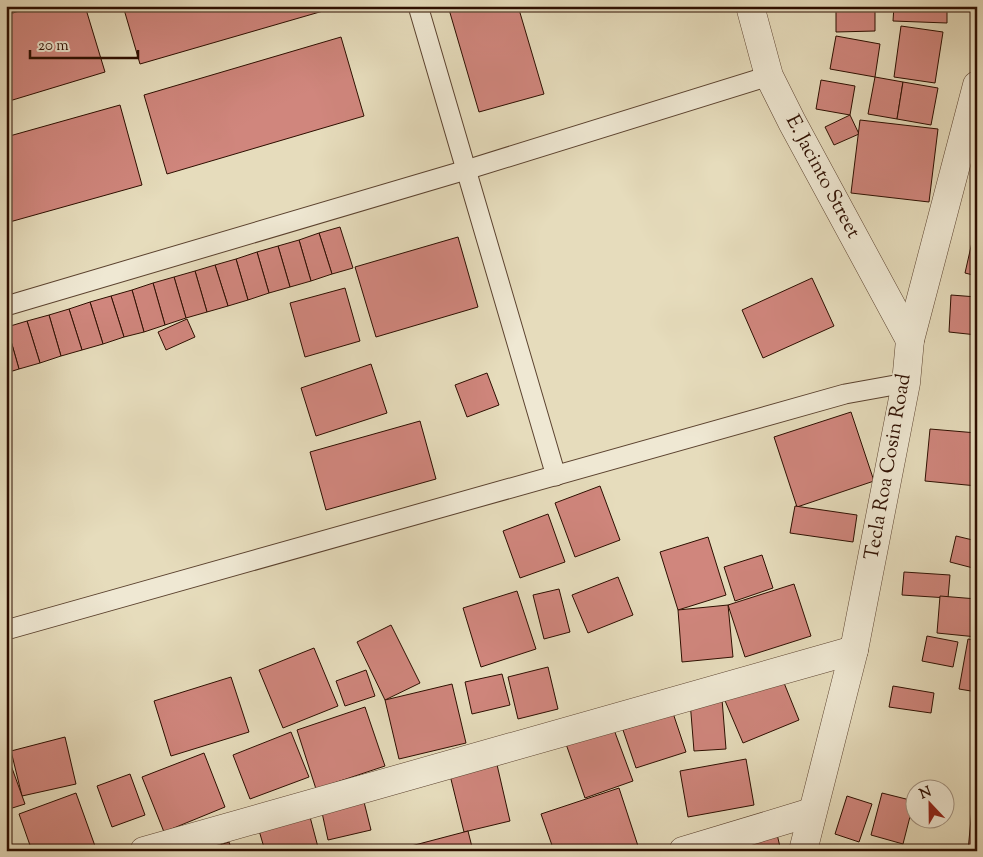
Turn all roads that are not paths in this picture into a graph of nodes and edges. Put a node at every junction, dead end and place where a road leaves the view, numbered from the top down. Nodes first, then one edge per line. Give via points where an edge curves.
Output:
1 (418, 6) edge
2 (750, 6) edge
3 (769, 76) junction
4 (977, 85) edge
5 (466, 170) junction
6 (6, 306) edge
7 (910, 340) junction
8 (906, 383) junction
9 (556, 476) junction
10 (6, 630) edge
11 (854, 650) junction
12 (812, 812) junction
13 (144, 851) edge
14 (682, 851) edge
15 (803, 851) edge

1 - 5 lane
2 - 3 street, E. Jacinto Street
3 - 5 lane
3 - 7 street, E. Jacinto Street
4 - 7 street, Tecla Roa Cosin Road
5 - 6 lane
5 - 9 lane
7 - 8 street, Tecla Roa Cosin Road
8 - 9 lane via 845,394
8 - 11 street, Tecla Roa Cosin Road
9 - 10 lane
11 - 12 street, Tecla Roa Cosin Road
11 - 13 street
12 - 14 street
12 - 15 street, Tecla Roa Cosin Road

